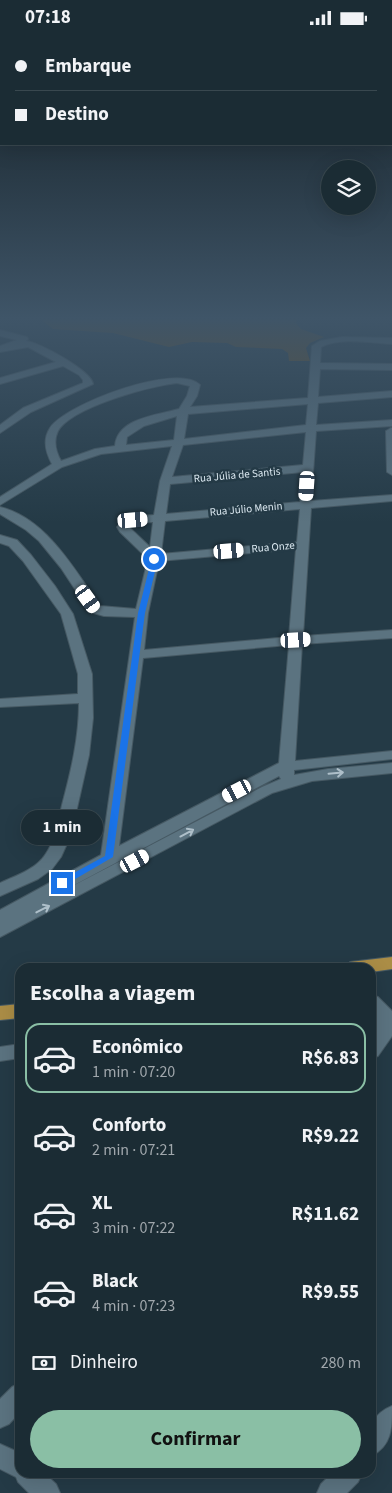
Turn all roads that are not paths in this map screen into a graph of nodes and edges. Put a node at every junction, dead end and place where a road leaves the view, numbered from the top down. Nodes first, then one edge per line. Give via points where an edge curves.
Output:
1 (81, 387) edge
2 (144, 387) edge
3 (194, 387) edge
4 (315, 387) edge
5 (392, 394) edge
6 (314, 400) junction
7 (183, 411) junction
8 (392, 428) edge
9 (0, 430) edge
10 (311, 432) junction
11 (177, 445) junction
12 (120, 448) junction
13 (58, 465) junction
14 (308, 468) junction
15 (392, 472) edge
16 (165, 481) junction
17 (392, 498) edge
18 (0, 502) edge
19 (306, 504) junction
20 (0, 509) edge
21 (159, 517) junction
22 (0, 539) edge
23 (303, 545) junction
24 (154, 559) junction
25 (142, 613) junction
26 (392, 634) edge
27 (296, 640) junction
28 (136, 655) junction
29 (86, 698) junction
30 (0, 703) edge
31 (392, 755) edge
32 (392, 768) edge
33 (288, 774) junction
34 (109, 857) junction
35 (0, 890) edge
36 (0, 917) edge
37 (0, 931) edge
38 (392, 963) edge
39 (376, 965) edge
40 (376, 1007) edge
41 (15, 1012) edge
42 (0, 1013) edge
43 (376, 1044) edge
44 (15, 1052) edge
45 (0, 1054) edge
46 (15, 1400) edge
47 (0, 1416) edge
48 (392, 1418) edge
49 (376, 1438) edge
50 (0, 1456) edge
51 (15, 1464) edge
52 (32, 1478) edge
53 (344, 1478) edge
54 (46, 1493) edge
55 (330, 1493) edge

1 - 9 street via 27,410
2 - 13 street via 72,412 54,429 50,441 50,449
3 - 7 street
4 - 6 street
5 - 6 street
6 - 7 street
6 - 10 street
7 - 11 street
7 - 12 street via 129,429 123,435
8 - 10 street
8 - 15 street
10 - 11 street
10 - 14 street
11 - 12 street
11 - 16 street
12 - 13 street via 89,453
13 - 18 street
14 - 16 street, Rua Júlia de Santis
14 - 19 street
16 - 21 street
17 - 19 street, Rua Júlio Menin
19 - 21 street, Rua Júlio Menin
19 - 23 street
20 - 25 street via 24,521 52,547 95,609
21 - 24 street
21 - 24 street, Rua Júlio Menin via 129,521 123,527
22 - 29 street via 13,543 28,558 67,615 85,674
23 - 24 street, Rua Onze
23 - 27 street
24 - 25 street
25 - 28 street
26 - 27 street
27 - 28 street
27 - 33 street
28 - 34 street
29 - 30 street
29 - 35 street via 82,755 63,835 46,865
31 - 33 street
33 -> 32 street
33 - 34 street
37 -> 33 street via 267,790
34 - 36 street
38 - 39 main road
40 - 43 street via 386,1016 386,1030
41 - 42 main road
44 - 45 street
46 - 47 street
48 - 49 street
50 - 51 street
52 - 54 street
53 - 55 street

